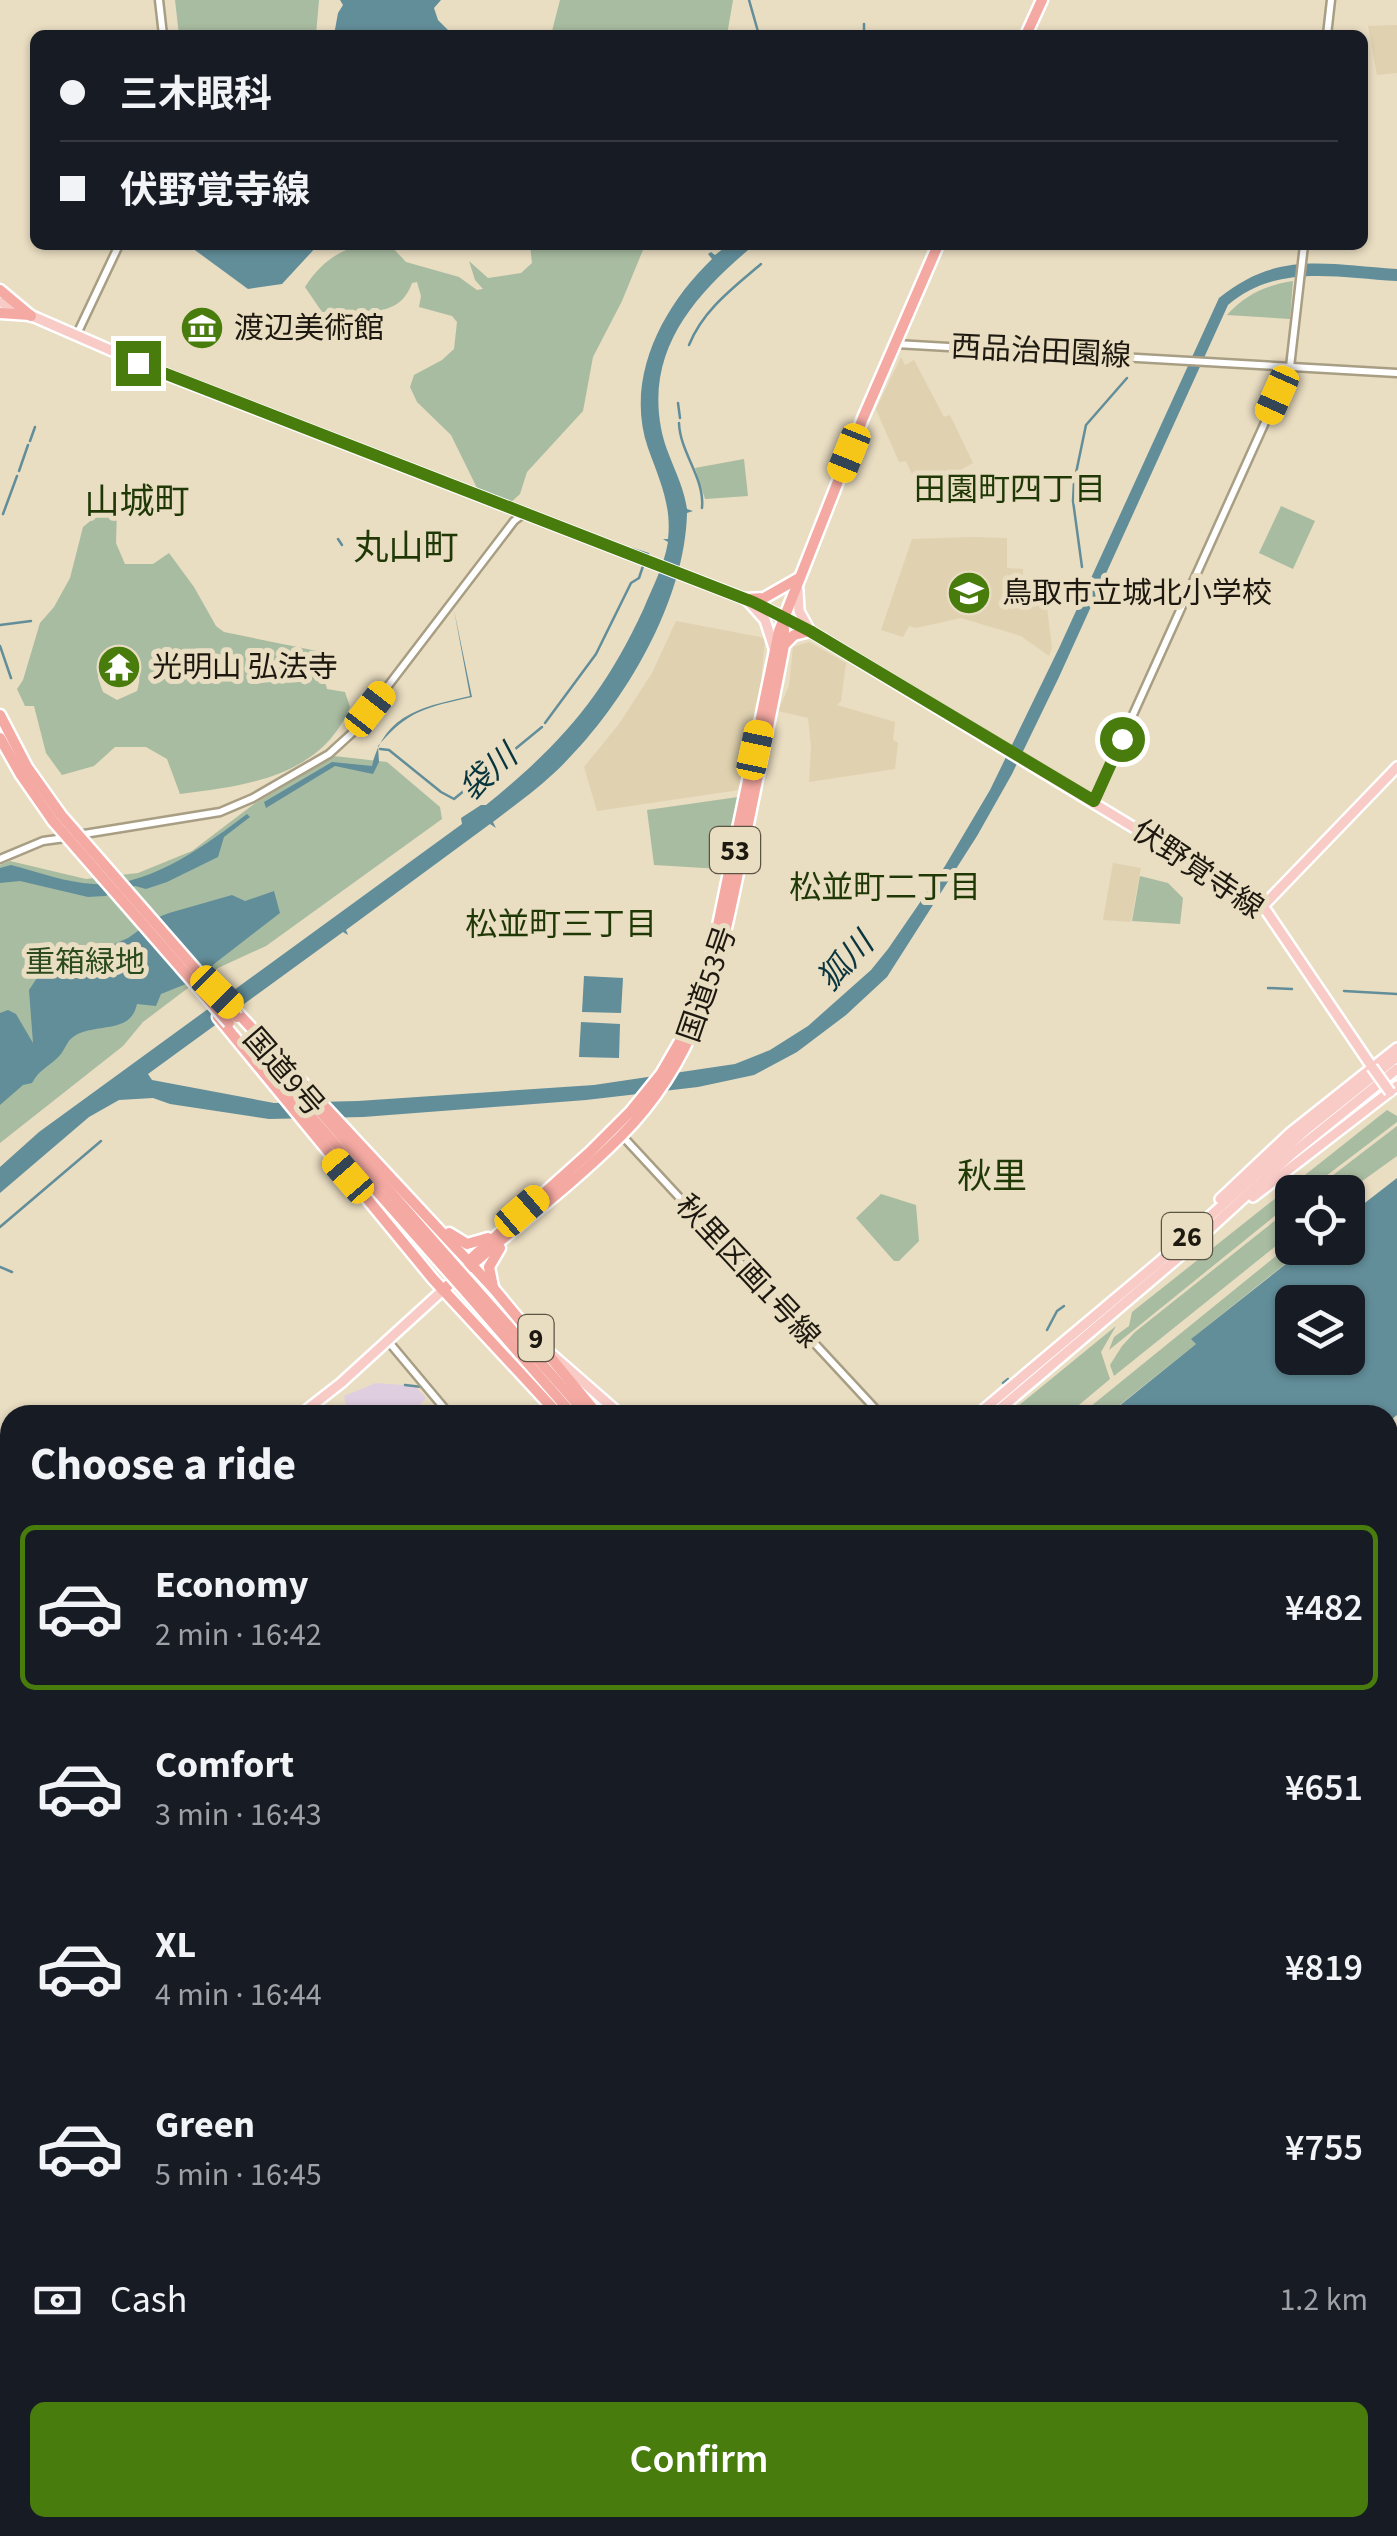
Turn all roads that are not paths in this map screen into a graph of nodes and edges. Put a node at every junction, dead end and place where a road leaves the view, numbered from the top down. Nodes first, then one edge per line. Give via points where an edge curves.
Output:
1 (159, 0) edge
2 (1042, 0) edge
3 (1330, 0) edge
4 (162, 30) edge
5 (1028, 30) edge
6 (1327, 30) edge
7 (117, 250) edge
8 (936, 250) edge
9 (1303, 250) edge
10 (0, 290) edge
11 (0, 302) edge
12 (0, 313) edge
13 (31, 316) junction
14 (76, 337) junction
15 (896, 344) junction
16 (1290, 367) junction
17 (1397, 372) edge
18 (524, 513) junction
19 (800, 578) junction
20 (746, 599) junction
21 (784, 618) junction
22 (810, 631) junction
23 (779, 648) junction
24 (0, 707) edge
25 (0, 715) edge
26 (4, 734) edge
27 (1397, 767) edge
28 (1094, 801) junction
29 (0, 859) edge
30 (1264, 906) junction
31 (232, 1020) junction
32 (1397, 1048) edge
33 (1397, 1057) edge
34 (1368, 1060) junction
35 (1397, 1069) edge
36 (666, 1074) junction
37 (1395, 1093) edge
38 (332, 1119) junction
39 (308, 1120) junction
40 (618, 1132) junction
41 (402, 1188) junction
42 (510, 1228) junction
43 (1177, 1252) junction
44 (446, 1262) junction
45 (470, 1265) junction
46 (469, 1289) junction
47 (494, 1289) junction
48 (443, 1290) junction
49 (387, 1340) junction
50 (544, 1347) junction
51 (312, 1405) edge
52 (442, 1405) edge
53 (550, 1405) edge
54 (565, 1405) edge
55 (578, 1405) edge
56 (590, 1405) edge
57 (610, 1405) edge
58 (873, 1405) edge
59 (988, 1405) edge
60 (1003, 1405) edge

1 - 4 street
2 - 5 highway
3 - 6 street
7 - 14 street
8 - 15 highway, 国道53号 / 53
9 - 16 street
10 - 13 highway
11 - 13 main road, 伏野覚寺線
12 - 13 highway
13 - 14 main road, 伏野覚寺線
14 - 18 main road, 伏野覚寺線
15 - 16 street, 西品治田園線
15 - 19 highway, 国道53号 / 53
16 - 17 street
16 - 28 street
18 - 20 main road, 伏野覚寺線
18 - 29 street via 329,754 220,812 43,842
19 - 20 highway via 764,598
19 - 21 highway, 国道53号 / 53
19 - 22 main road via 798,607
20 - 21 main road, 伏野覚寺線
20 - 23 main road
21 - 22 main road, 伏野覚寺線
21 - 23 highway, 国道53号 / 53
22 - 23 highway
22 - 28 main road, 伏野覚寺線
23 - 36 highway, 国道53号 / 53 via 732,910 696,1030
24 - 26 highway
25 - 26 highway, 国道9号 / 9
26 - 31 highway, 国道9号 / 9, bridge via 21,776
27 - 30 main road
28 - 30 main road, 伏野覚寺線
30 - 34 main road, 伏野覚寺線
31 - 38 highway, 国道9号 / 9
31 - 39 highway, 国道9号 / 9
32 - 34 main road
33 - 43 main road, 26 via 1307,1129
34 - 37 main road, 伏野覚寺線, bridge
34 - 43 main road via 1260,1159
35 - 43 main road, 26
36 - 40 highway, 国道53号 / 53
36 - 40 highway, 国道53号 / 53 via 656,1094
37 - 43 main road
38 - 41 highway
38 - 44 highway, 国道9号 / 9
39 - 44 highway, 国道9号 / 9
39 - 48 highway
40 - 42 highway, 国道53号 / 53
40 - 58 street, 秋里区画1号線
41 - 42 highway via 464,1243
41 - 45 highway
42 - 45 highway, 国道53号 / 53
42 - 47 highway via 490,1264
43 - 59 main road, 26
43 - 60 main road, 26
44 - 46 highway, 国道9号 / 9, bridge
45 - 47 highway, 9
45 - 48 highway, 国道53号 / 53
46 - 54 highway, 国道9号 / 9
46 - 55 highway, 国道9号 / 9
47 - 50 highway, 9
48 - 49 main road
48 - 53 highway, 9
49 - 51 main road
49 - 52 street
50 - 56 highway, 9
50 - 57 main road

